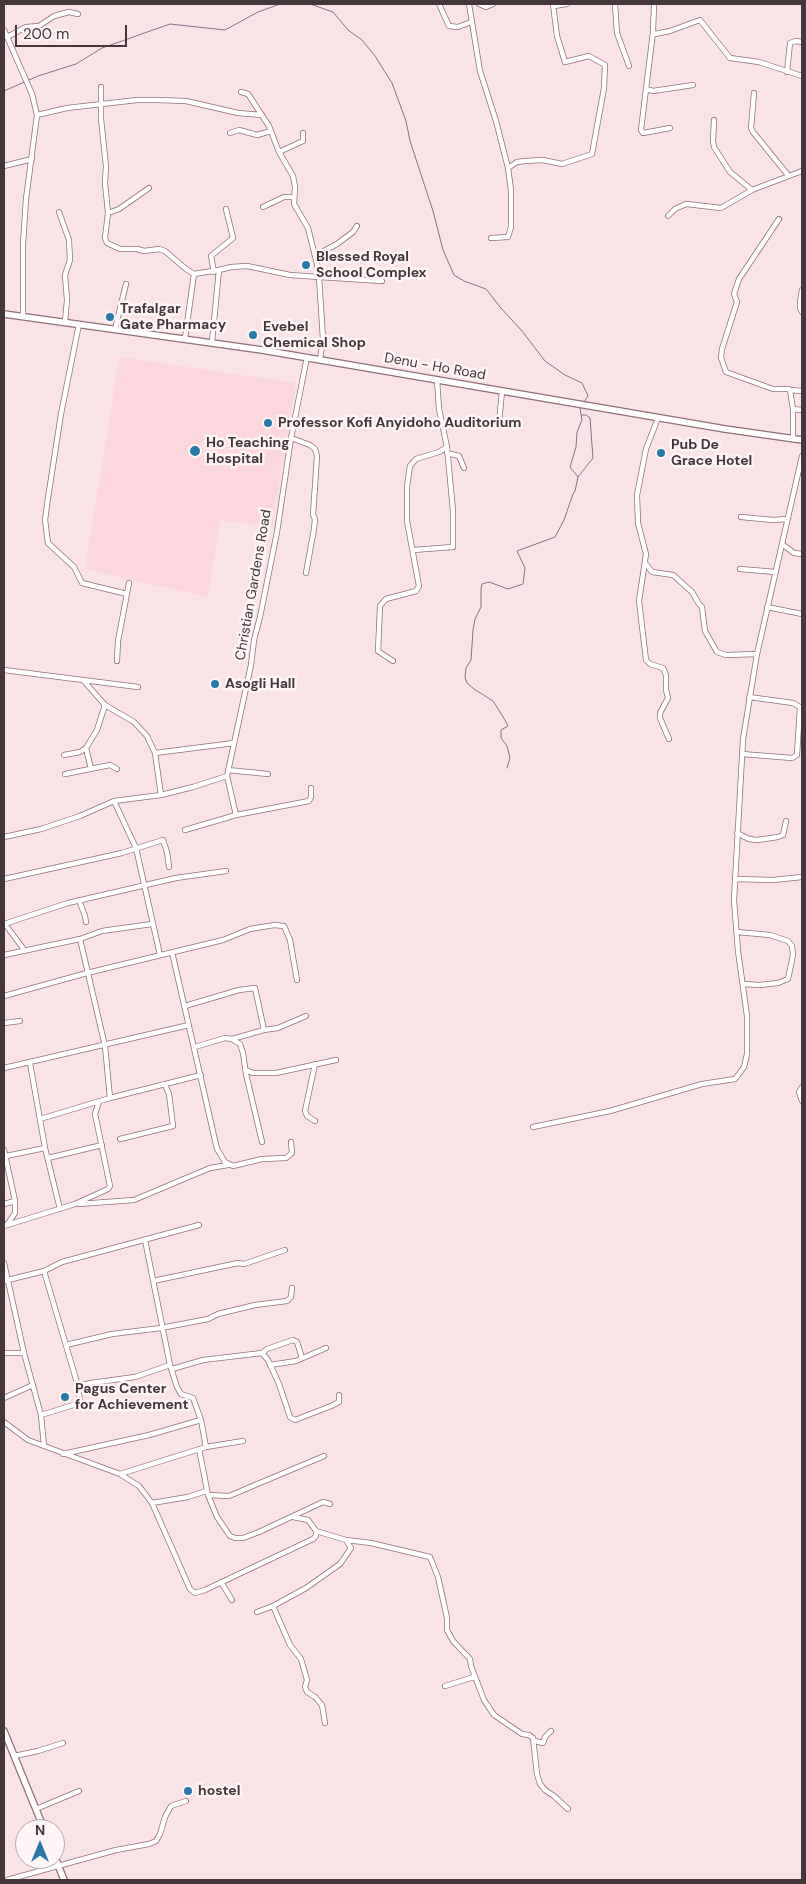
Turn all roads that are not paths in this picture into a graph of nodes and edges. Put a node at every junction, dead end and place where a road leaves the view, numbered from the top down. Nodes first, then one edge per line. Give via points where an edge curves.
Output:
1 (439, 4) edge
2 (469, 4) edge
3 (479, 4) edge
4 (493, 4) edge
5 (567, 4) edge
6 (615, 4) edge
7 (654, 4) edge
8 (554, 5) edge
9 (78, 14) dead end
10 (471, 22) junction
11 (4, 30) edge
12 (653, 32) junction
13 (7, 37) junction
14 (802, 42) edge
15 (629, 66) dead end
16 (787, 72) junction
17 (802, 76) edge
18 (692, 85) dead end
19 (101, 87) dead end
20 (646, 89) junction
21 (240, 92) dead end
22 (754, 93) dead end
23 (100, 105) junction
24 (37, 115) junction
25 (262, 115) junction
26 (714, 120) dead end
27 (670, 128) dead end
28 (271, 131) junction
29 (230, 133) dead end
30 (303, 133) dead end
31 (279, 152) junction
32 (32, 159) junction
33 (4, 166) edge
34 (508, 168) junction
35 (802, 171) edge
36 (788, 175) junction
37 (149, 188) dead end
38 (752, 190) junction
39 (294, 197) junction
40 (263, 207) dead end
41 (226, 210) dead end
42 (59, 212) dead end
43 (108, 213) junction
44 (668, 216) dead end
45 (779, 219) dead end
46 (357, 226) dead end
47 (491, 238) dead end
48 (316, 259) junction
49 (217, 271) junction
50 (194, 274) junction
51 (318, 277) junction
52 (382, 281) dead end
53 (126, 284) dead end
54 (802, 290) edge
55 (802, 312) edge
56 (4, 314) edge
57 (23, 317) junction
58 (65, 322) junction
59 (79, 324) junction
60 (115, 329) junction
61 (185, 338) junction
62 (212, 342) junction
63 (307, 357) junction
64 (320, 359) junction
65 (437, 380) junction
66 (790, 390) junction
67 (502, 391) junction
68 (802, 391) edge
69 (793, 409) junction
70 (802, 410) edge
71 (658, 418) junction
72 (499, 424) dead end
73 (291, 438) junction
74 (793, 439) junction
75 (802, 440) edge
76 (447, 447) junction
77 (447, 453) junction
78 (802, 456) edge
79 (464, 468) dead end
80 (742, 517) dead end
81 (787, 519) junction
82 (782, 544) junction
83 (413, 550) junction
84 (802, 554) edge
85 (645, 563) junction
86 (740, 569) dead end
87 (776, 572) junction
88 (306, 573) dead end
89 (129, 583) dead end
90 (127, 594) junction
91 (767, 607) junction
92 (802, 614) edge
93 (757, 654) junction
94 (117, 661) dead end
95 (393, 661) dead end
96 (4, 670) edge
97 (83, 680) junction
98 (138, 687) dead end
99 (749, 697) junction
100 (104, 705) junction
101 (669, 739) dead end
102 (234, 743) junction
103 (86, 748) junction
104 (155, 753) junction
105 (742, 754) junction
106 (64, 755) dead end
107 (91, 769) junction
108 (117, 769) dead end
109 (228, 770) junction
110 (65, 774) dead end
111 (268, 774) dead end
112 (227, 776) junction
113 (311, 788) dead end
114 (161, 795) junction
115 (114, 801) junction
116 (236, 815) junction
117 (786, 821) dead end
118 (185, 830) dead end
119 (737, 833) junction
120 (4, 837) edge
121 (136, 848) junction
122 (169, 867) dead end
123 (226, 871) dead end
124 (802, 876) edge
125 (4, 879) edge
126 (735, 879) junction
127 (143, 886) junction
128 (78, 900) junction
129 (86, 922) dead end
130 (4, 924) edge
131 (152, 924) junction
132 (737, 932) junction
133 (80, 939) junction
134 (25, 951) junction
135 (172, 952) junction
136 (4, 955) edge
137 (160, 955) junction
138 (87, 973) junction
139 (297, 980) dead end
140 (743, 984) junction
141 (4, 996) edge
142 (185, 1006) junction
143 (306, 1016) dead end
144 (20, 1020) dead end
145 (4, 1023) edge
146 (189, 1025) junction
147 (264, 1030) junction
148 (232, 1039) junction
149 (105, 1046) junction
150 (195, 1047) junction
151 (336, 1060) dead end
152 (30, 1063) junction
153 (315, 1064) junction
154 (4, 1068) edge
155 (246, 1070) junction
156 (201, 1075) junction
157 (164, 1085) junction
158 (802, 1087) edge
159 (110, 1098) junction
160 (802, 1101) edge
161 (98, 1102) junction
162 (40, 1119) junction
163 (315, 1122) dead end
164 (532, 1128) dead end
165 (120, 1139) dead end
166 (262, 1142) dead end
167 (291, 1142) dead end
168 (102, 1145) junction
169 (45, 1148) junction
170 (4, 1150) edge
171 (6, 1156) junction
172 (48, 1158) junction
173 (228, 1165) junction
174 (15, 1202) junction
175 (4, 1204) edge
176 (75, 1204) junction
177 (60, 1210) junction
178 (6, 1225) edge
179 (199, 1225) dead end
180 (145, 1240) junction
181 (285, 1250) dead end
182 (4, 1263) edge
183 (44, 1271) junction
184 (6, 1281) edge
185 (153, 1281) junction
186 (292, 1288) dead end
187 (161, 1328) junction
188 (66, 1345) junction
189 (326, 1348) dead end
190 (4, 1353) edge
191 (24, 1353) junction
192 (262, 1353) junction
193 (302, 1358) junction
194 (270, 1365) junction
195 (171, 1367) junction
196 (33, 1385) junction
197 (78, 1386) junction
198 (339, 1395) dead end
199 (4, 1398) edge
200 (41, 1415) junction
201 (201, 1420) junction
202 (4, 1422) edge
203 (243, 1441) dead end
204 (44, 1446) junction
205 (206, 1447) junction
206 (199, 1449) junction
207 (63, 1454) junction
208 (324, 1456) dead end
209 (120, 1474) junction
210 (207, 1493) junction
211 (152, 1503) junction
212 (330, 1504) dead end
213 (293, 1517) junction
214 (316, 1531) junction
215 (346, 1540) junction
216 (221, 1582) junction
217 (232, 1600) dead end
218 (273, 1606) junction
219 (257, 1612) dead end
220 (474, 1677) junction
221 (445, 1686) dead end
222 (325, 1723) dead end
223 (4, 1731) edge
224 (552, 1731) dead end
225 (5, 1739) edge
226 (535, 1741) junction
227 (63, 1743) dead end
228 (14, 1756) junction
229 (78, 1791) dead end
230 (186, 1801) dead end
231 (36, 1808) junction
232 (568, 1809) dead end
233 (40, 1819) edge
234 (65, 1866) edge
235 (52, 1869) edge
236 (6, 1880) edge

1 - 10 street via 449,26 458,28
2 - 10 street
3 - 4 street
5 - 8 street
6 - 15 street via 616,33
7 - 12 street
8 - 34 street via 556,36 565,62 589,56 605,65 592,154 562,164 524,161
9 - 13 street via 69,12 54,16 39,26 26,27
10 - 34 street via 480,71
11 - 13 street
12 - 16 street via 663,33 700,20 730,58 759,62
12 - 20 street
13 - 24 street via 36,105
14 - 16 street via 790,43
16 - 17 street
18 - 20 street via 659,91
19 - 23 street
20 - 27 street via 642,132
21 - 25 street via 248,94
22 - 36 street via 751,128
23 - 24 street
23 - 25 street via 138,100 186,101
23 - 43 street
24 - 32 street
25 - 28 street
26 - 38 street via 713,141 719,156 730,172
28 - 29 street via 257,135 239,130
28 - 31 street
30 - 31 street via 303,141
31 - 39 street via 294,180
32 - 33 street
32 - 57 street via 23,244
34 - 47 street via 511,227 508,237
35 - 36 street
36 - 38 street
37 - 43 street
38 - 44 street via 721,208 686,204
39 - 40 street via 284,197
39 - 48 street via 294,204 308,228
41 - 49 street via 234,238 211,256
42 - 58 street via 70,255 65,275
43 - 50 street via 106,244 165,251
45 - 66 street via 739,279 734,294 737,302 721,358 726,372 773,389
46 - 48 street via 350,235 320,253
48 - 51 street
49 - 50 street
49 - 51 street via 247,266
49 - 62 street
50 - 61 street
51 - 52 street
51 - 64 street via 323,339
53 - 60 street
54 - 55 street
56 - 57 main road, Denu - Ho Road
57 - 58 main road, Denu - Ho Road
58 - 59 main road, Denu - Ho Road
59 - 60 main road, Denu - Ho Road
59 - 90 street via 48,498 45,520 48,543 74,567 82,584
60 - 61 main road, Denu - Ho Road
61 - 62 main road, Denu - Ho Road
62 - 63 main road, Denu - Ho Road
63 - 64 main road, Denu - Ho Road
63 - 73 street, Christian Gardens Road
64 - 65 main road, Denu - Ho Road
65 - 67 main road, Denu - Ho Road
65 - 76 street
66 - 68 street
66 - 69 street
67 - 71 main road, Denu - Ho Road
67 - 72 street
69 - 70 street
69 - 74 street
71 - 74 main road, Denu - Ho Road
71 - 85 street via 646,449 637,495
73 - 88 street via 310,445 317,456 315,520
73 - 102 street, Christian Gardens Road via 266,588
74 - 75 main road, Denu - Ho Road
76 - 77 street
76 - 83 street via 416,459 410,466 407,521
77 - 79 street via 459,456
77 - 83 street via 454,547
78 - 81 street
80 - 81 street
81 - 82 street
82 - 84 street via 794,553
82 - 87 street
83 - 95 street via 419,589 386,599 380,606 378,651
85 - 93 street via 652,572 672,575 692,592 702,607 705,630 717,652
85 - 101 street via 639,594 646,660 663,668 666,675 668,698 660,718
86 - 87 street
87 - 91 street
89 - 90 street
90 - 94 street
91 - 92 street
91 - 93 street
93 - 99 street
96 - 97 street
97 - 98 street
97 - 100 street
99 - 105 street
99 - 105 street via 800,706 797,755 792,758
100 - 103 street via 97,730
100 - 104 street via 143,730
102 - 104 street
102 - 109 street, Christian Gardens Road
103 - 106 street
103 - 107 street
104 - 114 street
105 - 119 street
107 - 108 street via 112,765
107 - 110 street
109 - 111 street
109 - 112 street, Christian Gardens Road
112 - 114 street
112 - 116 street, Christian Gardens Road
113 - 116 street via 309,801
114 - 115 street
115 - 120 street via 50,826
115 - 121 street
116 - 118 street
117 - 119 street via 783,835 778,837 757,840
119 - 126 street
121 - 122 street via 163,840
121 - 125 street
121 - 127 street
123 - 127 street
124 - 126 street via 774,880
126 - 132 street
127 - 128 street
127 - 131 street
128 - 129 street
128 - 130 street
130 - 134 street
131 - 133 street via 102,931
131 - 137 street
132 - 140 street
132 - 140 street via 770,935 788,941 792,946 788,979 760,985
133 - 134 street
133 - 138 street
134 - 136 street
135 - 137 street
135 - 139 street via 223,940 250,929 284,926 290,940
135 - 142 street
137 - 138 street
138 - 141 street
138 - 149 street
140 - 164 street via 747,1054 744,1068 735,1079 702,1084 610,1111
142 - 146 street
142 - 147 street via 255,988
143 - 147 street via 278,1028
144 - 145 street
146 - 149 street
146 - 150 street
147 - 148 street
148 - 150 street
148 - 155 street via 240,1044
149 - 152 street
149 - 159 street
150 - 156 street
151 - 153 street
152 - 154 street
152 - 162 street
153 - 155 street via 276,1073
153 - 163 street via 305,1111
155 - 166 street
156 - 157 street
156 - 173 street via 217,1149
157 - 159 street
157 - 165 street via 170,1099 173,1126
158 - 160 street via 799,1092
159 - 161 street
161 - 162 street
161 - 168 street via 95,1114
162 - 169 street
167 - 173 street via 292,1153 286,1158
168 - 172 street
168 - 176 street via 110,1186
169 - 171 street
169 - 172 street
170 - 171 street
171 - 174 street
172 - 177 street
173 - 176 street via 210,1168 134,1200
174 - 175 street
174 - 178 street via 15,1213
176 - 177 street
177 - 178 street
179 - 180 street
180 - 183 street via 62,1262
180 - 185 street
181 - 185 street via 244,1264
182 - 184 street
183 - 184 street
183 - 188 street
184 - 191 street
185 - 187 street
186 - 187 street via 288,1301 255,1305
187 - 188 street via 112,1334
187 - 195 street
188 - 197 street
189 - 193 street
190 - 191 street
191 - 196 street
192 - 193 street via 293,1340 297,1342
192 - 194 street
192 - 195 street
193 - 194 street
194 - 198 street via 280,1384 290,1417 295,1420 339,1402
195 - 197 street via 135,1377
195 - 201 street via 177,1387 182,1394 193,1398
196 - 199 street
196 - 200 street
197 - 200 street via 80,1403
200 - 204 street
201 - 205 street
201 - 207 street
202 - 204 street via 28,1440
203 - 205 street
204 - 207 street
205 - 206 street
206 - 209 street
206 - 210 street
207 - 209 street
208 - 210 street via 229,1496
209 - 211 street via 139,1486
210 - 211 street
210 - 213 street via 217,1517 235,1538 243,1538
211 - 216 street via 190,1589 195,1593
212 - 213 street via 323,1502
213 - 214 street via 308,1520
214 - 215 street
214 - 216 street via 312,1539
215 - 218 street via 351,1548 340,1564
215 - 220 street via 430,1557 438,1577 447,1630 470,1659
216 - 217 street
218 - 219 street
218 - 222 street via 290,1645 301,1659 307,1692 322,1705
220 - 221 street
220 - 226 street via 490,1710
223 - 225 main road
224 - 226 street via 545,1736 544,1744
225 - 228 main road
226 - 232 street via 540,1784
227 - 228 street
228 - 231 main road
229 - 231 street
230 - 234 street via 171,1806 156,1841
231 - 233 main road
235 - 236 street

